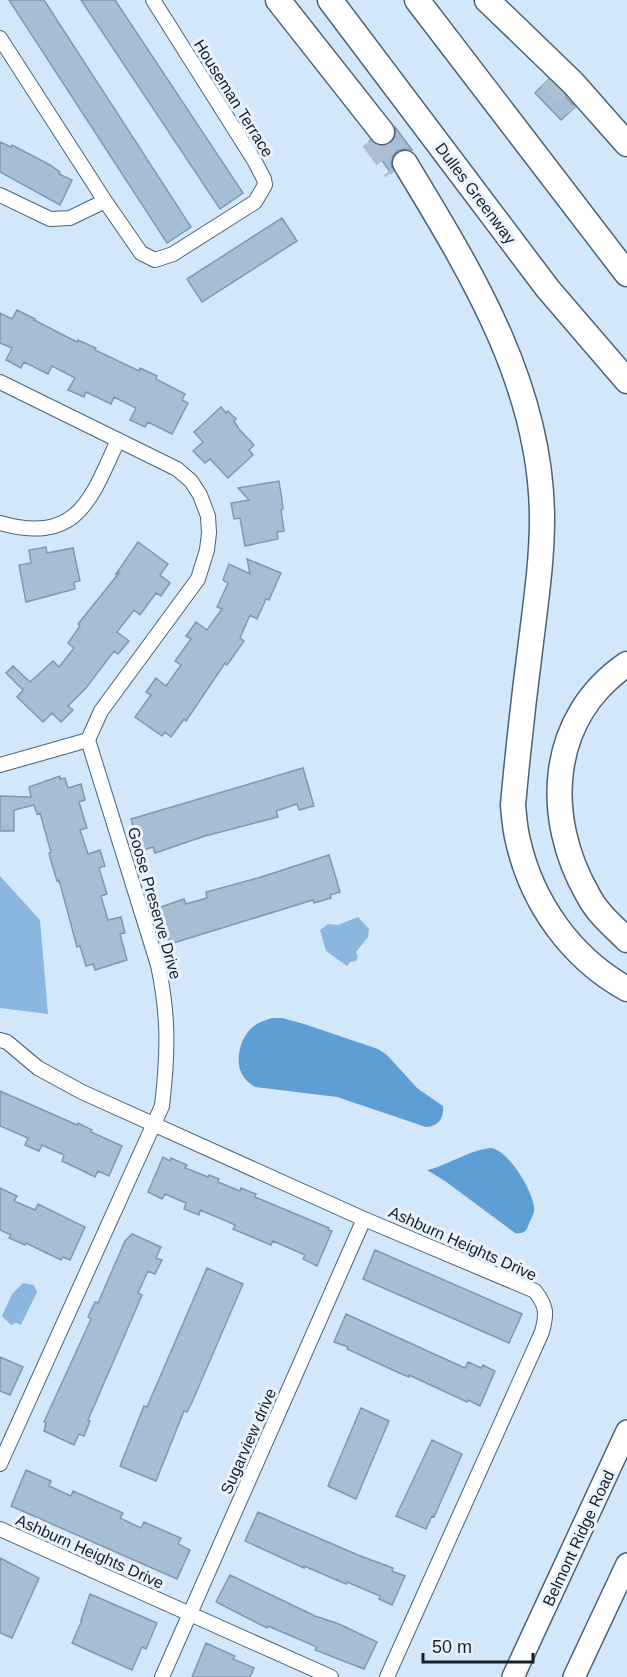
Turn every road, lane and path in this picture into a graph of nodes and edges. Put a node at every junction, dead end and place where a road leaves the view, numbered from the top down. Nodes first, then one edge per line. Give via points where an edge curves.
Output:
1 (153, 0) edge
2 (278, 0) edge
3 (330, 0) edge
4 (417, 0) edge
5 (487, 0) edge
6 (0, 38) edge
7 (538, 49) junction
8 (550, 78) tunnel mouth
9 (576, 106) tunnel mouth
10 (377, 136) tunnel mouth
11 (627, 144) edge
12 (400, 166) tunnel mouth
13 (0, 195) edge
14 (105, 201) junction
15 (627, 274) edge
16 (627, 381) edge
17 (0, 382) edge
18 (118, 440) junction
19 (0, 523) edge
20 (627, 664) edge
21 (88, 740) junction
22 (0, 765) edge
23 (627, 940) edge
24 (627, 989) edge
25 (0, 1040) edge
26 (153, 1124) junction
27 (364, 1219) junction
28 (627, 1431) edge
29 (0, 1464) edge
30 (0, 1529) edge
31 (627, 1564) edge
32 (190, 1613) junction
33 (162, 1677) edge
34 (331, 1677) edge
35 (387, 1677) edge
36 (513, 1677) edge
37 (574, 1677) edge

1 - 14 street, Houseman Terrace via 254,160 265,185 255,202 173,254 155,260 141,253
2 - 10 highway via 356,100
3 - 16 highway, Dulles Greenway via 548,289
4 - 15 highway
5 - 7 highway
6 - 14 street, Houseman Terrace
7 - 8 highway
7 - 11 highway
9 - 11 highway via 591,123
12 - 24 highway via 429,202 484,300 506,349 536,456 542,518 513,805 518,841 533,887 551,921 580,954
13 - 14 street via 50,219 70,218
17 - 18 street
18 - 19 street via 88,502 77,514 46,529
18 - 21 street via 177,469 191,481 208,516 209,533 198,579 101,711
20 - 23 highway via 606,680 576,722 561,770 559,809 566,847 588,897
21 - 22 street
21 - 26 street, Goose Preserve Drive via 158,965 165,1000 167,1060 162,1106
25 - 26 street, Ashburn Heights Drive via 38,1068
26 - 27 street, Ashburn Heights Drive
26 - 29 street, Goose Preserve Drive
27 - 32 street, Sugarview drive
27 - 35 street, Ashburn Heights Drive via 535,1292 544,1304 545,1318
28 - 36 main road, Belmont Ridge Road
30 - 32 street, Ashburn Heights Drive
31 - 37 main road
32 - 33 street, Sugarview drive
32 - 34 street, Ashburn Heights Drive

